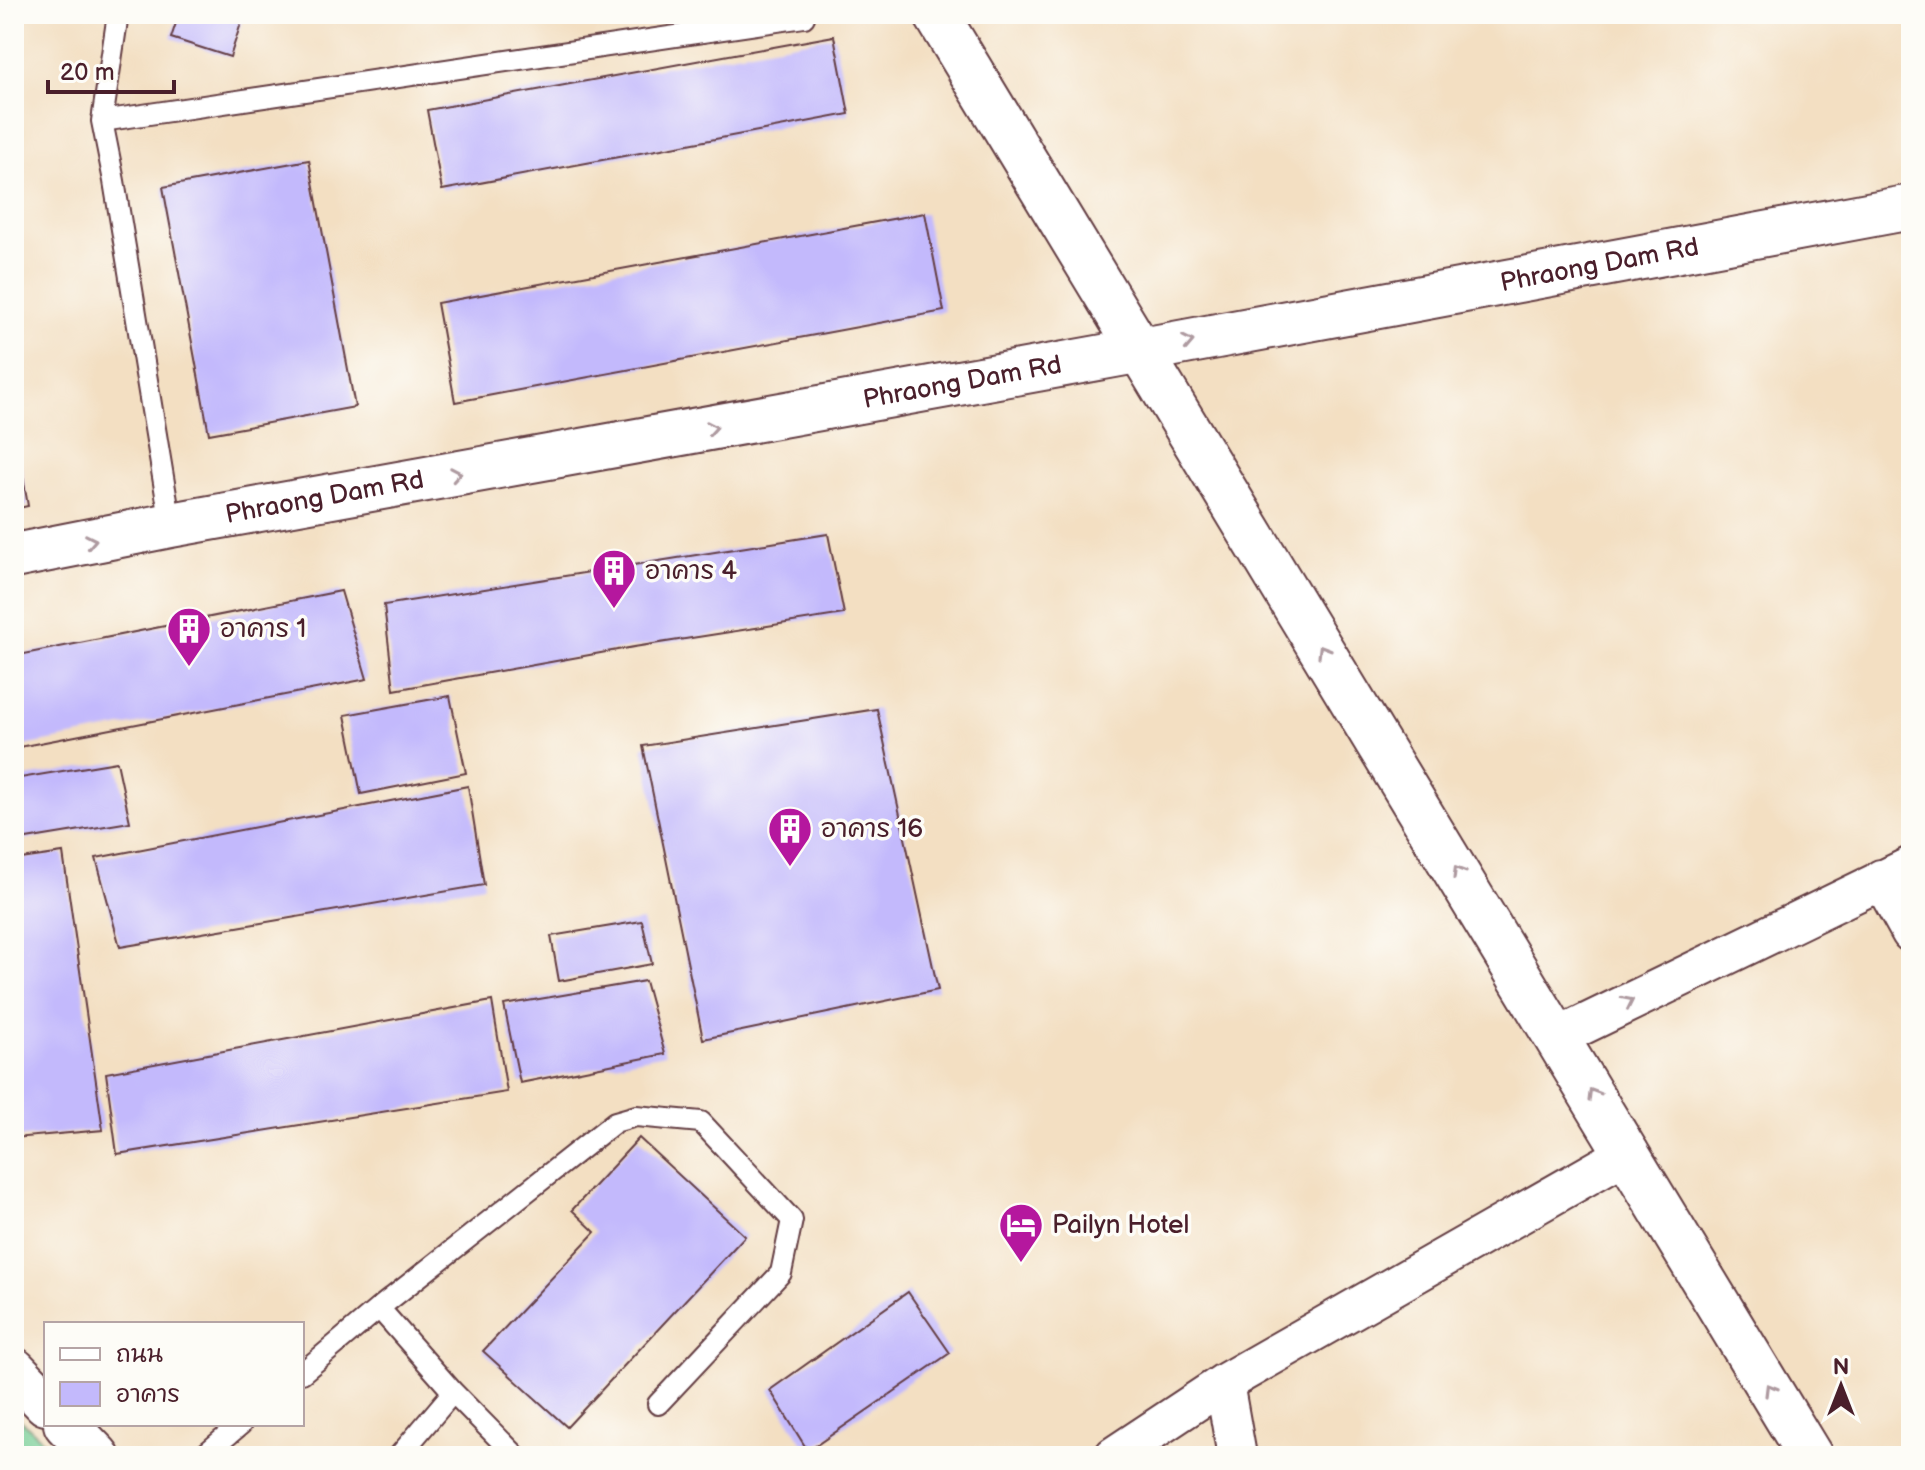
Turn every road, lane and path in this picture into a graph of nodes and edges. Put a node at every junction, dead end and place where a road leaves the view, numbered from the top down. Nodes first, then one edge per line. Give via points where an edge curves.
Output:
1 (118, 14) edge
2 (941, 15) edge
3 (804, 17) dead end
4 (102, 121) junction
5 (1911, 207) edge
6 (1142, 350) junction
7 (171, 525) junction
8 (14, 556) edge
9 (1896, 873) edge
10 (1911, 933) edge
11 (1558, 1037) junction
12 (1629, 1152) junction
13 (379, 1308) junction
14 (14, 1370) edge
15 (304, 1371) edge
16 (1224, 1383) junction
17 (453, 1392) junction
18 (44, 1401) edge
19 (658, 1404) dead end
20 (68, 1426) edge
21 (239, 1426) edge
22 (97, 1456) edge
23 (203, 1456) edge
24 (400, 1456) edge
25 (516, 1456) edge
26 (1114, 1456) edge
27 (1237, 1456) edge
28 (1810, 1456) edge

1 - 4 lane
2 - 6 street
3 - 4 lane
4 - 7 lane
6 -> 5 street, Phraong Dam Rd
7 -> 6 street, Phraong Dam Rd
11 -> 6 street
8 -> 7 street, Phraong Dam Rd
9 - 10 street
11 -> 9 street
12 -> 11 street
12 - 16 street
28 -> 12 street
13 - 15 lane
13 - 17 lane
13 - 19 lane via 615,1122 636,1116 701,1122 792,1220 781,1273
14 - 18 street
16 - 26 street
16 - 27 street
17 - 24 lane
17 - 25 lane
20 - 22 street
21 - 23 lane

